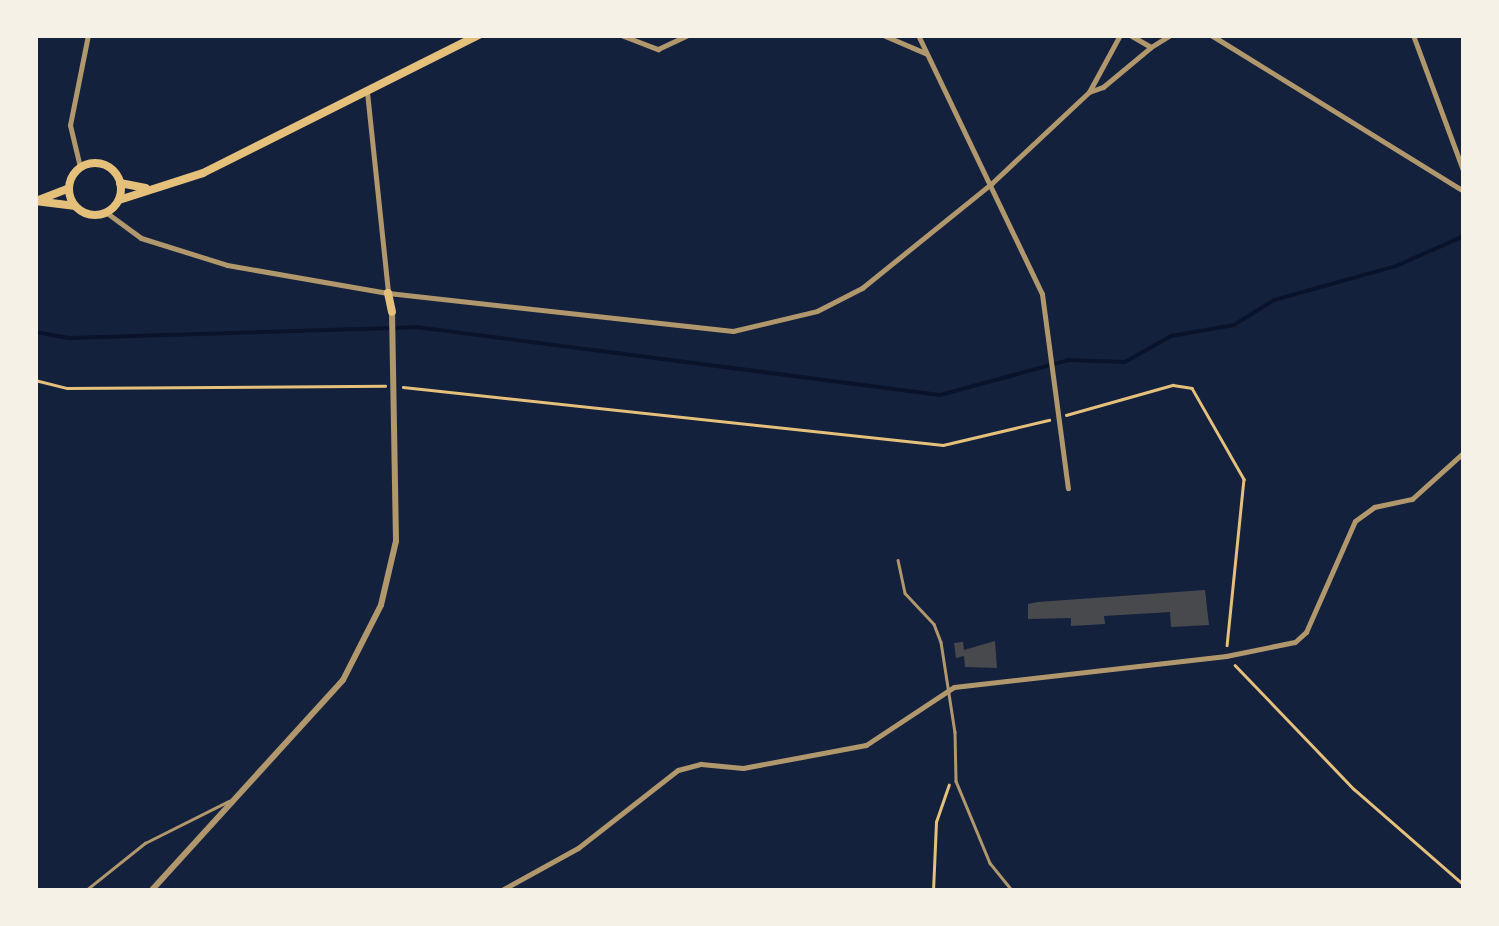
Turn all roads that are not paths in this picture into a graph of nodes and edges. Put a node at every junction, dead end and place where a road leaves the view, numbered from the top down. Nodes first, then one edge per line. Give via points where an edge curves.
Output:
1 (88, 35) edge
2 (479, 35) edge
3 (621, 35) edge
4 (688, 35) edge
5 (883, 35) edge
6 (918, 35) edge
7 (1120, 35) edge
8 (1130, 35) edge
9 (1178, 35) edge
10 (1210, 35) edge
11 (1413, 35) edge
12 (1169, 37) edge
13 (1151, 47) junction
14 (928, 54) junction
15 (367, 92) junction
16 (1089, 92) junction
17 (80, 167) junction
18 (1464, 173) edge
19 (120, 183) junction
20 (992, 183) junction
21 (68, 189) junction
22 (150, 189) junction
23 (1464, 191) edge
24 (119, 200) junction
25 (35, 201) edge
26 (74, 206) junction
27 (107, 212) junction
28 (388, 292) junction
29 (392, 312) joint
30 (1464, 452) edge
31 (1068, 488) dead end
32 (898, 560) dead end
33 (949, 689) junction
34 (239, 796) junction
35 (86, 891) edge
36 (151, 891) edge
37 (500, 891) edge
38 (1013, 891) edge

1 - 17 street via 70,125
2 - 15 main road
3 - 4 street via 658,49
5 - 14 street
6 - 14 street
7 - 16 street
8 - 13 street
9 - 12 street
10 - 23 street
11 - 18 street
12 - 13 street
13 - 16 street
14 - 20 street
15 - 22 main road via 203,173
15 - 28 street
16 - 20 street
17 - 19 main road via 104,164
17 - 21 main road
19 - 22 main road
19 - 24 main road
20 - 28 street via 862,288 817,310 733,331
20 - 31 street via 1042,294
21 - 25 main road
21 - 26 main road
22 - 24 main road
24 - 27 main road
25 - 26 main road
26 - 27 main road via 90,215
27 - 28 street via 140,238 194,258
28 - 29 main road
29 - 34 street via 396,541 381,605 344,680
30 - 33 street via 1412,499 1374,507 1356,521 1296,642
32 - 33 lane via 905,592 934,624
33 - 37 street via 866,745 743,768 701,764 678,770 578,848
33 - 38 lane via 956,781 990,863
34 - 35 lane via 146,843
34 - 36 street

